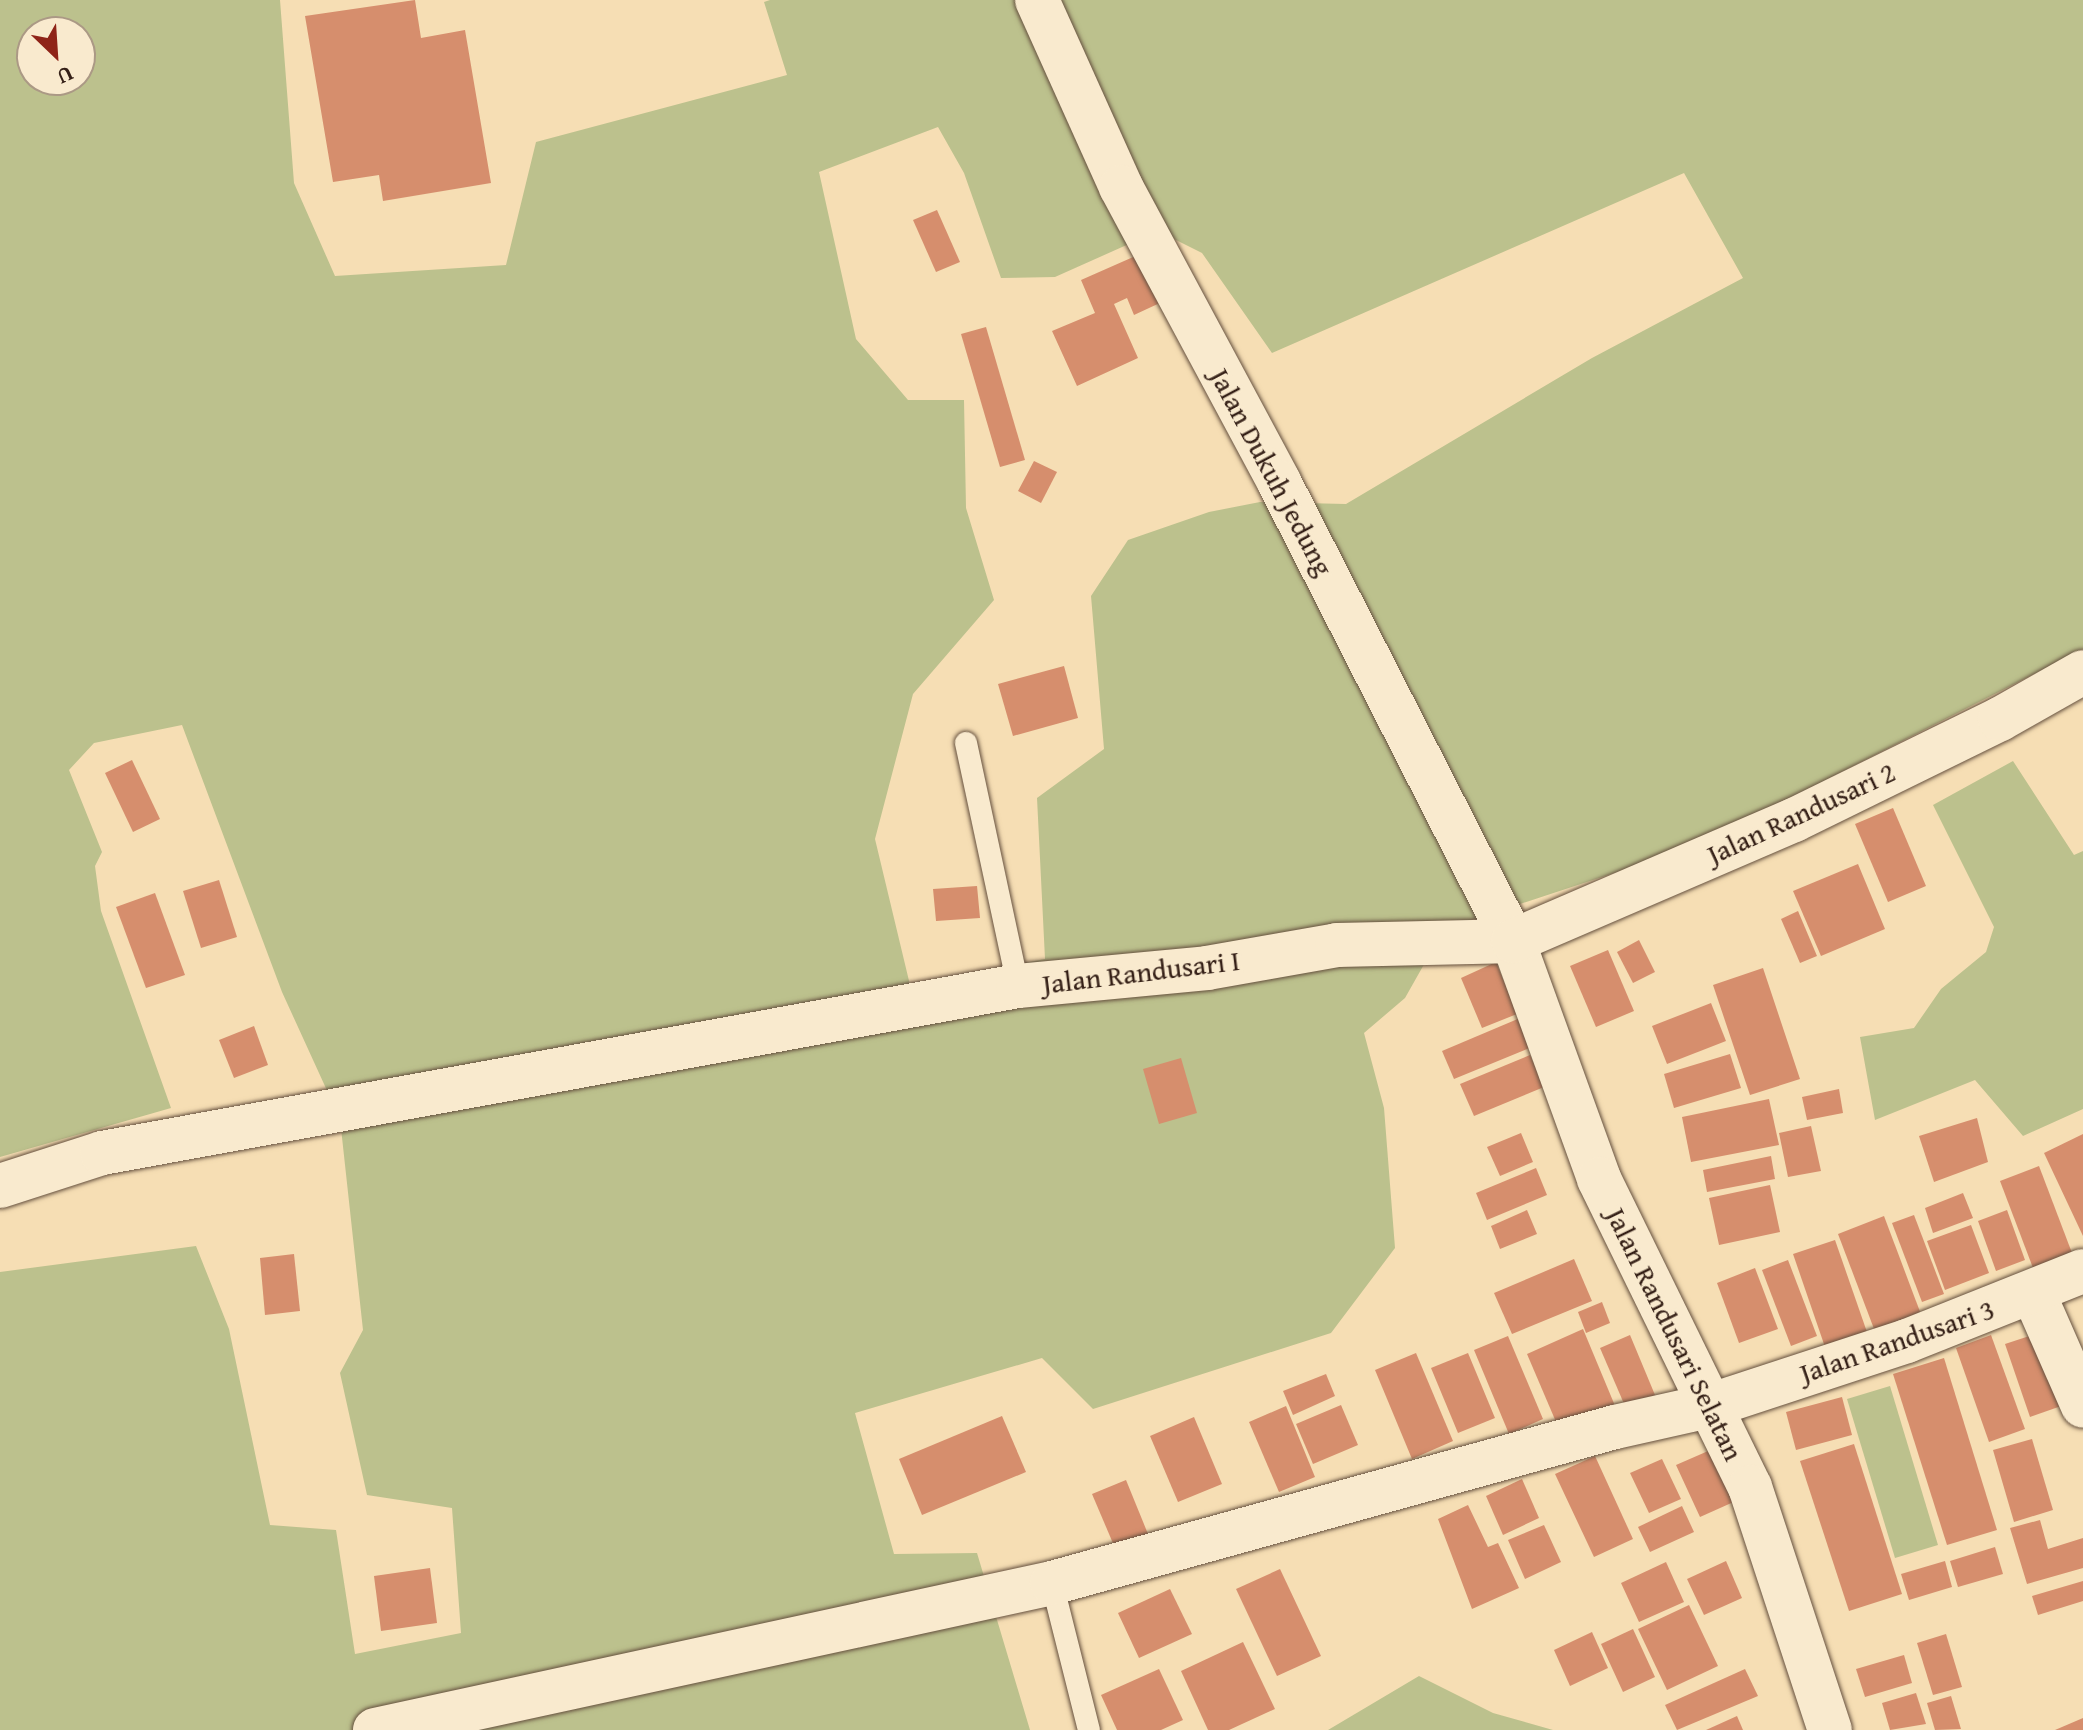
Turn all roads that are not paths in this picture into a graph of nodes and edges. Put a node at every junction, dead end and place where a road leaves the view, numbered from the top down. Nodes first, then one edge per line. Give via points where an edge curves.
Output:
1 (1037, 0) edge
2 (2083, 672) edge
3 (966, 743) dead end
4 (1513, 941) junction
5 (1018, 986) junction
6 (0, 1186) edge
7 (2083, 1271) edge
8 (2033, 1292) junction
9 (1709, 1406) junction
10 (2083, 1406) edge
11 (1052, 1583) junction
12 (375, 1730) edge
13 (1089, 1730) edge
14 (1830, 1730) edge

1 - 4 street, Jalan Dukuh Jedung via 1121,187 1287,496
2 - 4 street, Jalan Randusari 2 via 2000,719 1794,820
3 - 5 lane, Jalan Randusari I
4 - 5 street, Jalan Randusari I via 1337,945 1207,968
4 - 9 street, Jalan Randusari Selatan via 1599,1179
5 - 6 street via 102,1153
7 - 8 street, Jalan Randusari 3
8 - 9 street, Jalan Randusari 3 via 1907,1341
8 - 10 street
9 - 11 street, Jalan Randusari 3 via 1615,1427
9 - 14 street, Jalan Randusari Selatan via 1750,1487
11 - 12 street, Jalan Randusari 3
11 - 13 lane

